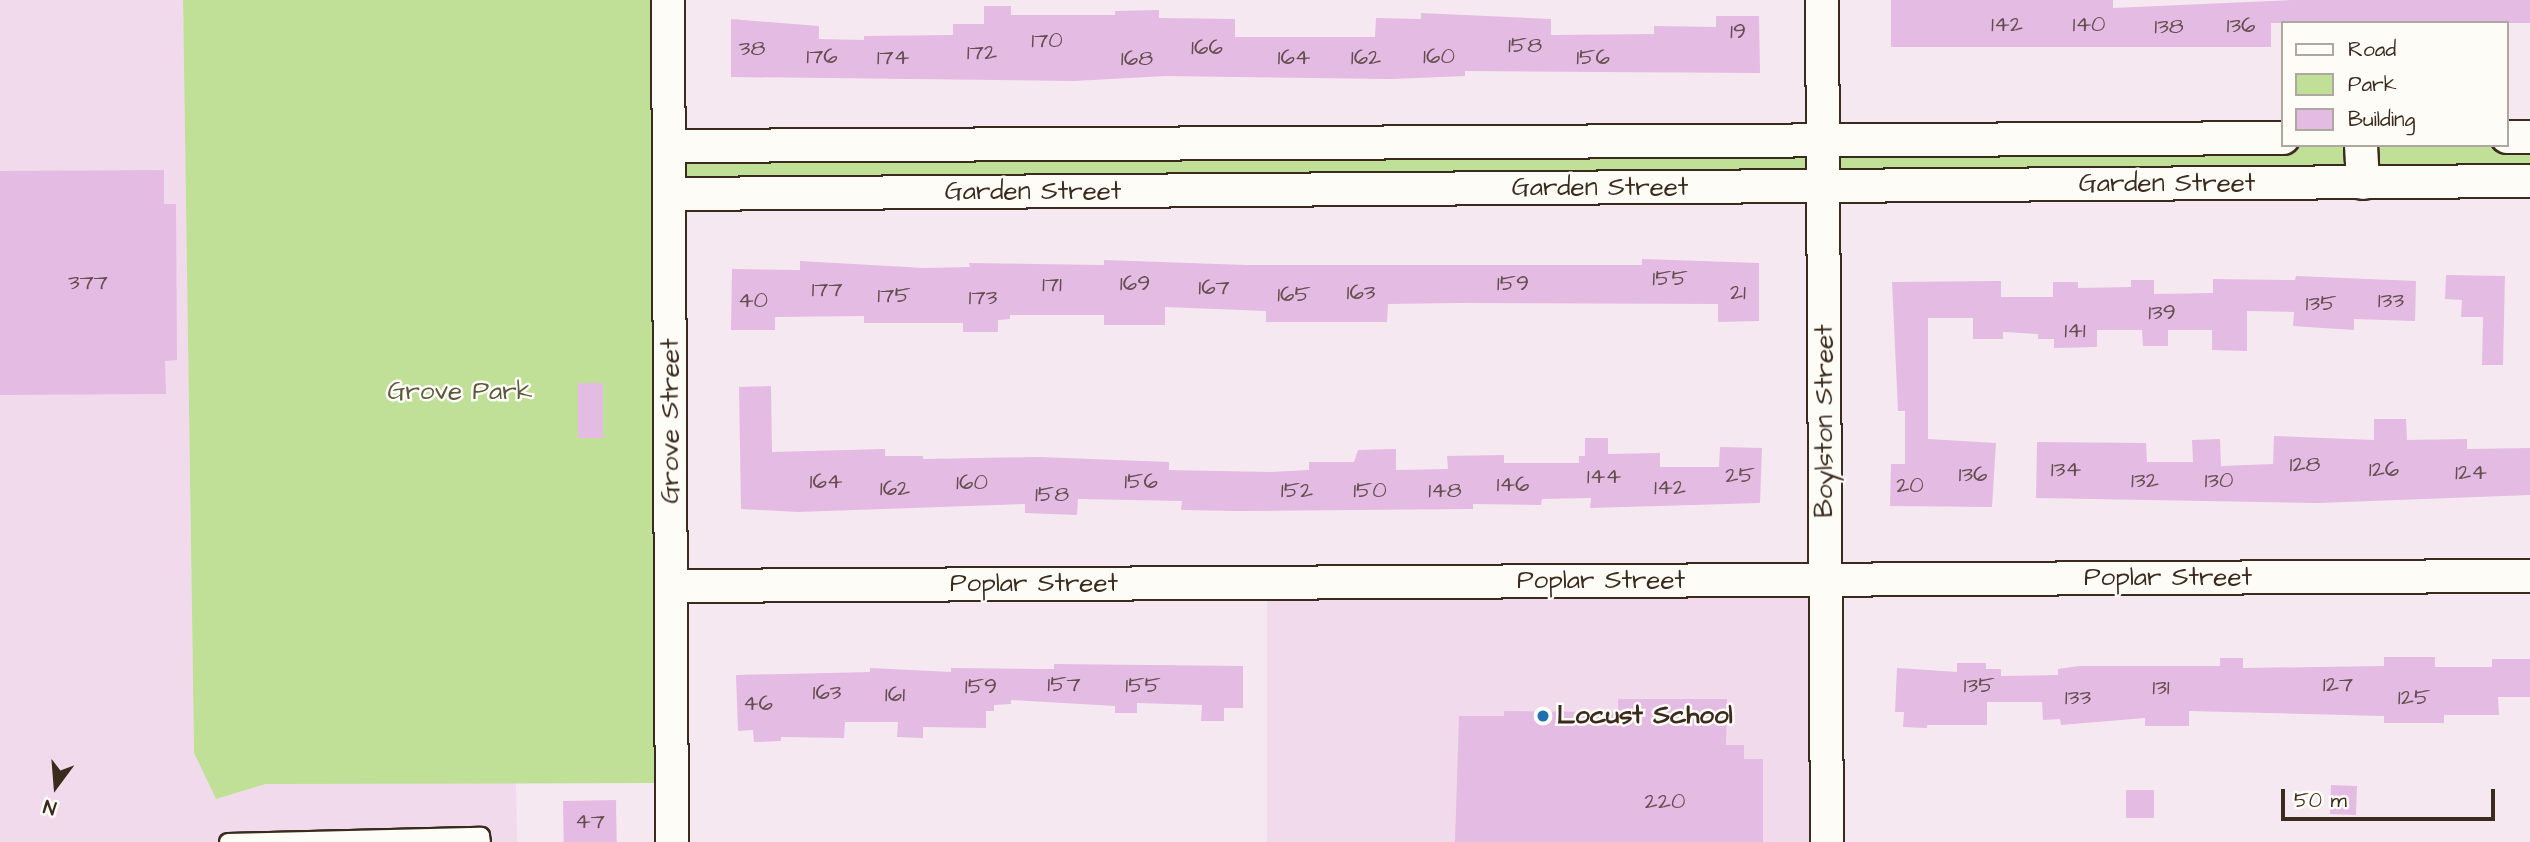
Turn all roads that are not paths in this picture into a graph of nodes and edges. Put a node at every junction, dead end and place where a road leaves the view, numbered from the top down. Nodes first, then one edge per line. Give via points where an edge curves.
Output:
1 (668, 0) edge
2 (1822, 0) edge
3 (2509, 137) edge
4 (2530, 137) edge
5 (2282, 138) edge
6 (1822, 141) junction
7 (1452, 144) junction
8 (669, 146) junction
9 (2361, 147) edge
10 (2530, 181) edge
11 (2363, 183) junction
12 (1823, 186) junction
13 (1456, 189) junction
14 (669, 194) junction
15 (2530, 576) edge
16 (1826, 580) junction
17 (672, 586) junction
18 (228, 842) edge
19 (482, 842) edge
20 (672, 842) edge
21 (1827, 842) edge

1 - 8 street, Grove Street
2 - 6 street, Boylston Street
3 - 4 street
5 - 6 street, Garden Street
6 - 7 street, Garden Street
6 - 12 street, Boylston Street
7 - 8 street, Garden Street
7 - 13 street
8 - 14 street, Grove Street
9 - 11 street
10 - 11 street, Garden Street
11 - 12 street, Garden Street
12 - 13 street, Garden Street
12 - 16 street, Boylston Street
13 - 14 street, Garden Street
14 - 17 street, Grove Street
15 - 16 street, Poplar Street
16 - 17 street, Poplar Street
16 - 21 street, Boylston Street
17 - 20 street, Grove Street
18 - 19 lane via 481,836

